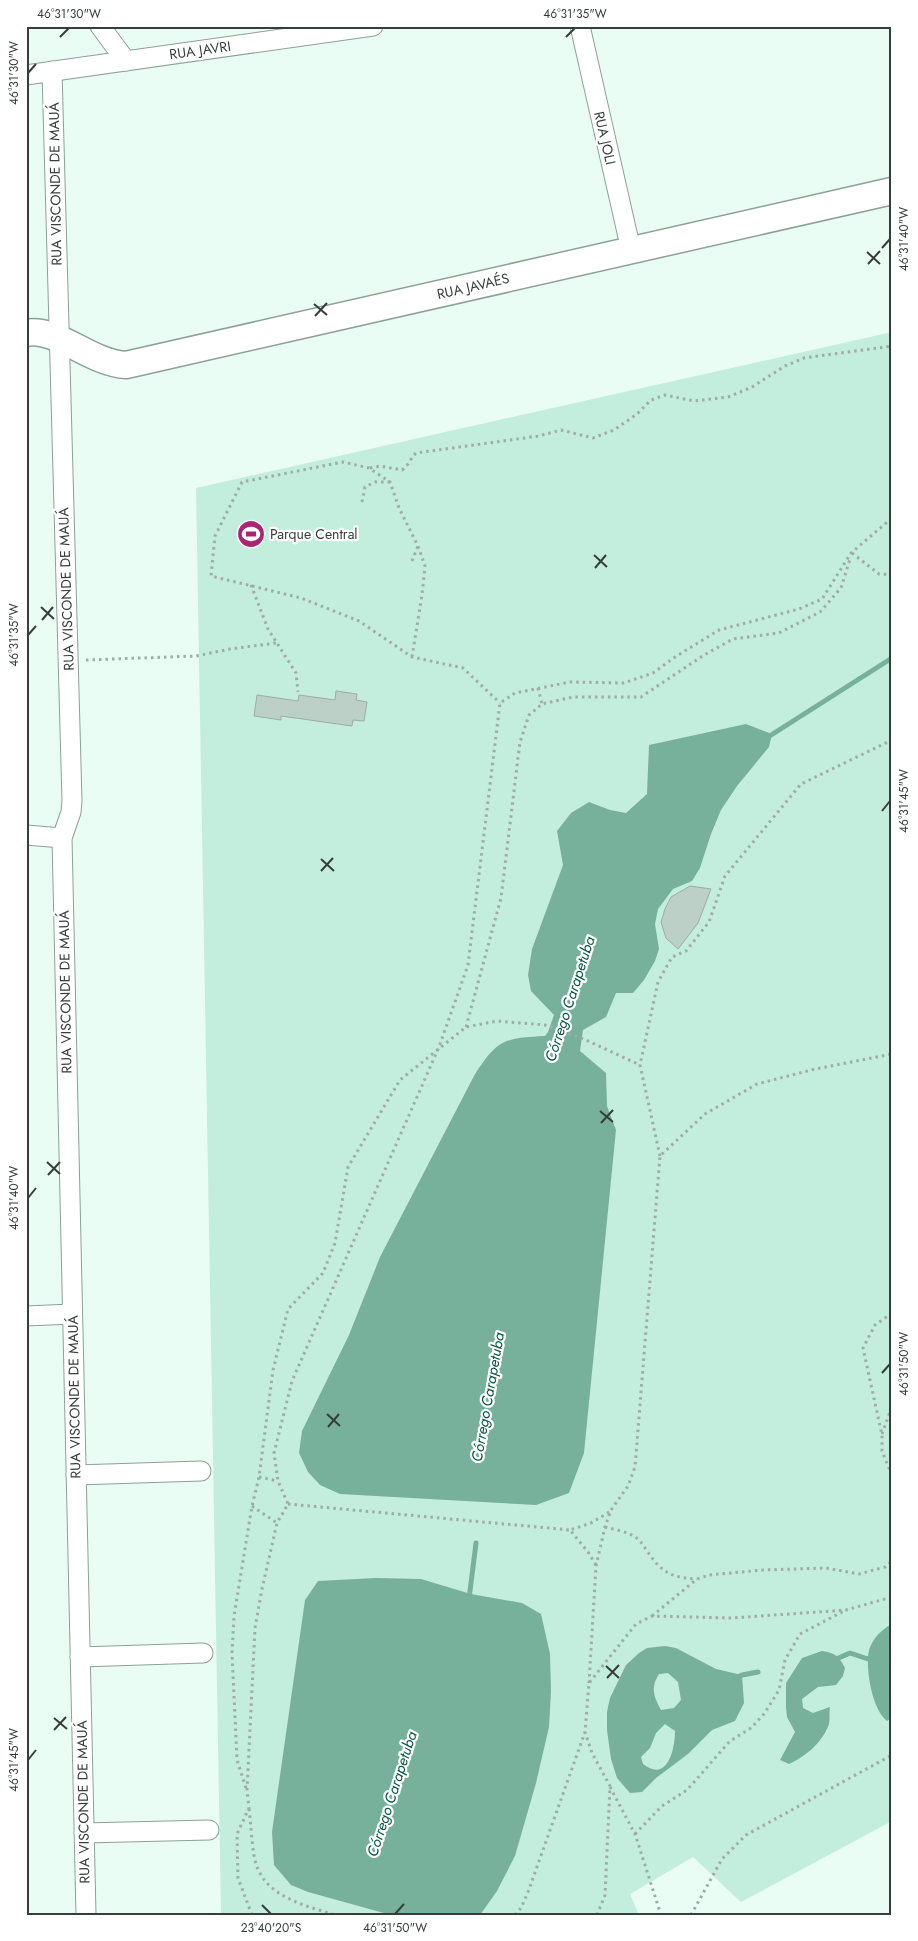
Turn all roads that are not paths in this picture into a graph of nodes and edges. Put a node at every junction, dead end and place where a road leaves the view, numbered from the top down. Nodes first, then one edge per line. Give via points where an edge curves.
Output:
1 (100, 26) edge
2 (374, 26) edge
3 (580, 26) edge
4 (126, 61) junction
5 (52, 71) junction
6 (26, 74) edge
7 (892, 191) edge
8 (631, 250) junction
9 (26, 333) edge
10 (59, 339) junction
11 (26, 835) edge
12 (62, 838) junction
13 (72, 1314) junction
14 (26, 1316) edge
15 (201, 1471) dead end
16 (76, 1475) junction
17 (203, 1653) dead end
18 (80, 1657) junction
19 (209, 1830) dead end
20 (84, 1833) junction
21 (86, 1915) edge

1 - 4 street
2 - 4 street, RUA JAVRI
3 - 8 street, RUA JOLI
4 - 5 street, RUA JAVRI
5 - 6 street, RUA JAVRI
5 - 10 street, RUA VISCONDE DE MAUÁ
7 - 8 street, RUA JAVAÉS
8 - 10 street, RUA JAVAÉS via 126,365 112,364
9 - 10 street, RUA JAVAÉS via 45,333
10 - 12 street, RUA VISCONDE DE MAUÁ via 72,801
11 - 12 street
12 - 13 street, RUA VISCONDE DE MAUÁ
13 - 14 street
13 - 16 street, RUA VISCONDE DE MAUÁ
15 - 16 street
16 - 18 street, RUA VISCONDE DE MAUÁ
17 - 18 street
18 - 20 street, RUA VISCONDE DE MAUÁ
19 - 20 street
20 - 21 street, RUA VISCONDE DE MAUÁ

